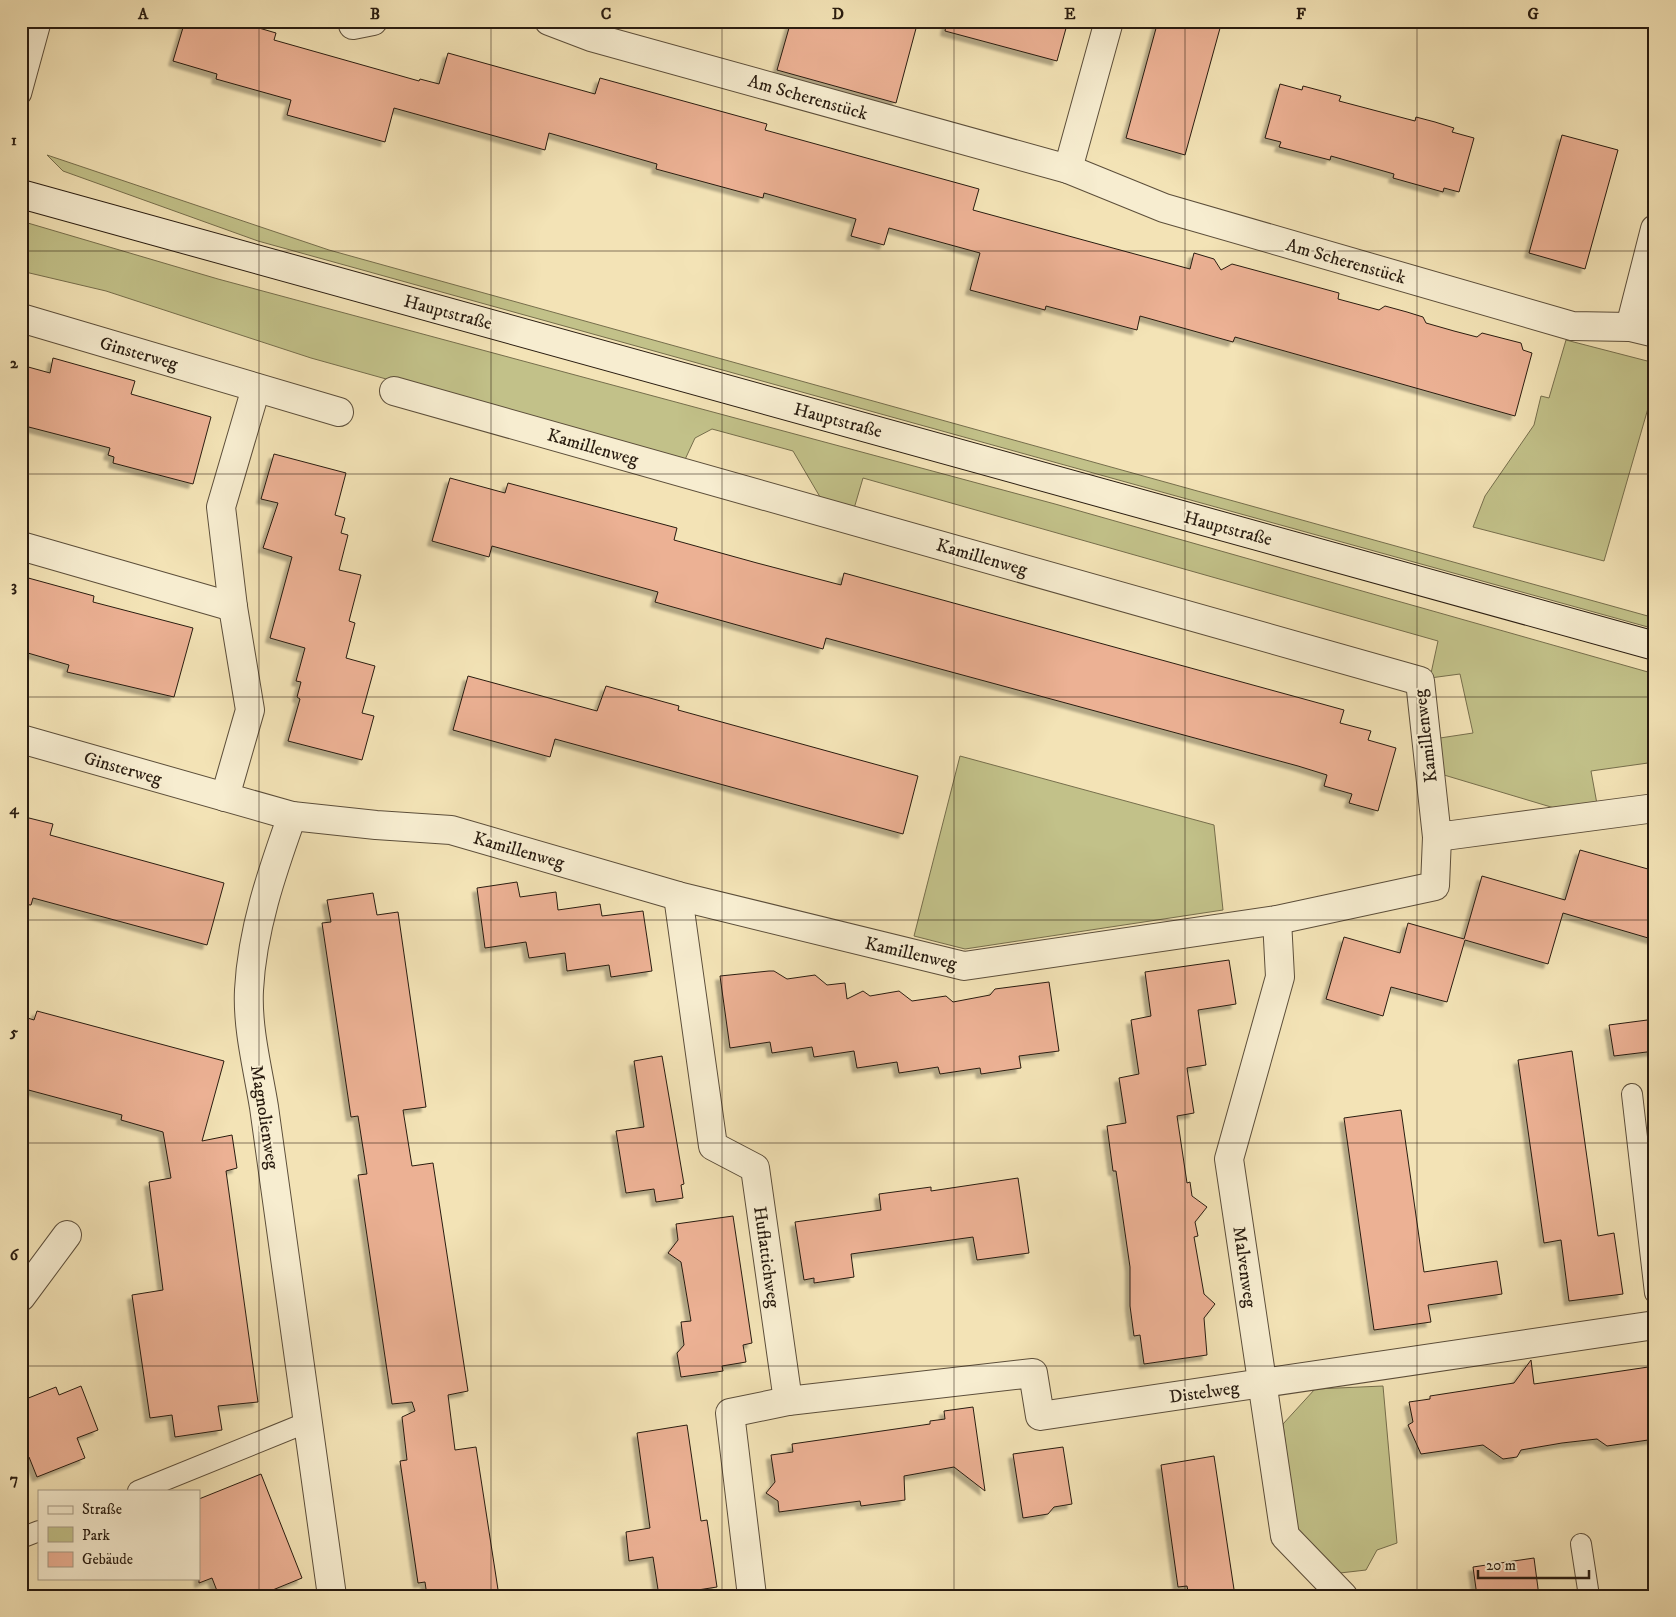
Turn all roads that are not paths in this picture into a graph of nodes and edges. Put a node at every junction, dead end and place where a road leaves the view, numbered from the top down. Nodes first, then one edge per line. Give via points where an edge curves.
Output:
1 (42, 21) edge
2 (549, 21) edge
3 (1109, 21) edge
4 (21, 94) edge
5 (1068, 169) junction
6 (21, 194) edge
7 (1655, 230) edge
8 (21, 318) edge
9 (1643, 330) edge
10 (256, 388) junction
11 (394, 391) dead end
12 (338, 412) dead end
13 (21, 546) edge
14 (233, 607) junction
15 (1655, 646) edge
16 (21, 739) edge
17 (225, 797) junction
18 (1655, 808) edge
19 (292, 816) junction
20 (376, 825) joint
21 (1437, 837) junction
22 (678, 896) junction
23 (1277, 920) junction
24 (1632, 1094) dead end
25 (67, 1235) dead end
26 (1655, 1293) edge
27 (21, 1297) edge
28 (1655, 1325) edge
29 (1262, 1384) junction
30 (788, 1401) junction
31 (308, 1422) junction
32 (140, 1490) edge
33 (38, 1531) edge
34 (21, 1538) edge
35 (1581, 1544) dead end
36 (332, 1596) edge
37 (752, 1596) edge
38 (1343, 1596) edge
39 (1589, 1596) edge

1 - 4 lane
2 - 5 street, Am Scherenstück via 591,37
3 - 5 street
5 - 9 street, Am Scherenstück via 1164,208 1572,326
6 - 15 street, Hauptstraße
7 - 9 street, Am Scherenstück
8 - 10 street, Ginsterweg
10 - 12 street, Ginsterweg
10 - 14 street via 221,507
11 - 21 street, Kamillenweg via 1420,681
13 - 14 street
14 - 17 street via 250,710
16 - 17 street, Ginsterweg
17 - 19 street, Ginsterweg
18 - 21 street
19 - 20 street, Ginsterweg
19 - 31 street, Magnolienweg via 268,884 248,992
20 - 22 street, Kamillenweg via 451,830
21 - 23 street, Kamillenweg via 1435,886
22 - 23 street, Kamillenweg via 964,966
22 - 30 street, Huflattichweg via 713,1146 755,1168
23 - 29 street, Malvenweg via 1280,977 1229,1159
24 - 26 lane
25 - 27 street
28 - 29 street, Distelweg
29 - 30 street, Distelweg via 1040,1416 1033,1373
29 - 38 street, Malvenweg via 1285,1536
30 - 37 street via 730,1413
31 - 32 lane
31 - 36 street, Magnolienweg
33 - 34 lane
35 - 39 lane

